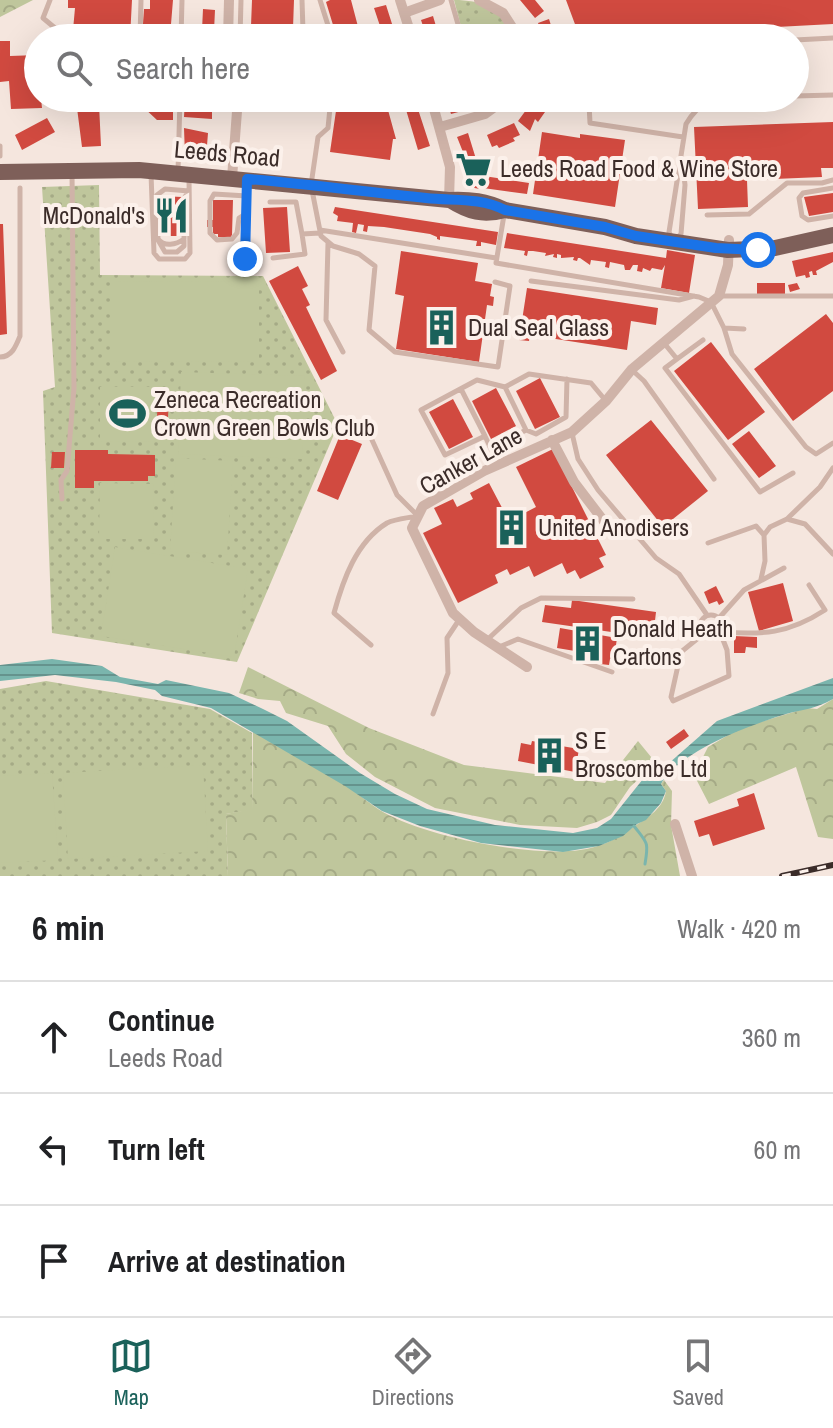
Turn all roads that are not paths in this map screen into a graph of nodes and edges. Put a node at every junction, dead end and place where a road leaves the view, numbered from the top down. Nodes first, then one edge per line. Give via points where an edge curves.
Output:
1 (50, 0) edge
2 (141, 0) edge
3 (182, 0) edge
4 (229, 0) edge
5 (241, 0) edge
6 (302, 0) edge
7 (320, 0) edge
8 (400, 0) edge
9 (440, 0) edge
10 (451, 0) edge
11 (479, 0) edge
12 (404, 13) junction
13 (50, 24) edge
14 (140, 24) edge
15 (181, 24) edge
16 (228, 24) edge
17 (240, 24) edge
18 (303, 24) edge
19 (328, 24) edge
20 (408, 24) edge
21 (458, 24) edge
22 (510, 24) edge
23 (833, 38) edge
24 (809, 39) edge
25 (833, 95) edge
26 (809, 96) edge
27 (181, 112) edge
28 (239, 112) edge
29 (330, 112) edge
30 (435, 112) edge
31 (488, 112) edge
32 (589, 112) edge
33 (696, 112) edge
34 (485, 114) joint
35 (440, 127) junction
36 (683, 137) junction
37 (0, 146) edge
38 (0, 156) edge
39 (682, 158) junction
40 (72, 171) junction
41 (0, 172) edge
42 (152, 179) junction
43 (185, 180) junction
44 (833, 180) edge
45 (242, 184) junction
46 (311, 185) junction
47 (20, 188) dead end
48 (833, 188) edge
49 (157, 195) junction
50 (449, 200) junction
51 (270, 202) dead end
52 (505, 210) junction
53 (247, 213) junction
54 (707, 215) dead end
55 (833, 216) edge
56 (320, 231) junction
57 (302, 234) junction
58 (833, 235) edge
59 (675, 236) junction
60 (328, 242) junction
61 (728, 245) junction
62 (273, 258) dead end
63 (496, 258) junction
64 (245, 259) dead end
65 (531, 281) dead end
66 (495, 282) dead end
67 (695, 296) junction
68 (833, 296) edge
69 (715, 299) junction
70 (724, 328) junction
71 (744, 329) dead end
72 (703, 340) dead end
73 (663, 342) junction
74 (343, 352) dead end
75 (0, 357) edge
76 (677, 359) junction
77 (632, 369) junction
78 (567, 379) junction
79 (505, 387) junction
80 (461, 389) junction
81 (606, 401) junction
82 (576, 428) junction
83 (526, 430) junction
84 (485, 436) junction
85 (372, 440) dead end
86 (552, 440) junction
87 (833, 443) edge
88 (833, 468) edge
89 (793, 473) dead end
90 (714, 479) dead end
91 (62, 499) dead end
92 (418, 516) junction
93 (787, 519) junction
94 (606, 524) dead end
95 (764, 535) junction
96 (708, 543) dead end
97 (833, 554) edge
98 (784, 568) dead end
99 (760, 580) junction
100 (809, 585) dead end
101 (633, 599) dead end
102 (707, 615) junction
103 (719, 618) junction
104 (460, 619) junction
105 (720, 632) junction
106 (702, 635) junction
107 (487, 640) junction
108 (371, 645) dead end
109 (498, 648) junction
110 (527, 667) dead end
111 (612, 672) dead end
112 (433, 714) dead end
113 (675, 824) dead end
114 (692, 876) edge

1 - 13 lane via 43,18
2 - 14 lane
3 - 15 lane
4 - 16 street
5 - 17 lane
6 - 18 lane
7 - 19 lane
8 - 12 street
9 - 12 street
10 - 21 lane
11 - 22 street via 503,13
12 - 20 street
23 - 24 lane
25 - 26 lane
27 - 43 lane
28 - 45 street
29 - 46 lane via 328,128 318,137
30 - 35 street
31 - 34 street
32 - 36 lane via 590,123
33 - 36 lane
34 - 35 street
35 - 50 street via 450,167
36 - 39 lane
37 - 38 lane
39 - 59 lane
39 - 59 lane via 685,185
40 - 41 main road, Leeds Road
40 - 42 main road, Leeds Road
40 - 91 lane via 74,388
42 - 43 main road, Leeds Road
42 - 43 lane via 154,253 159,259 185,259 190,253
42 - 49 lane
43 - 45 main road, Leeds Road
43 - 49 lane
43 - 49 lane via 184,239 175,244 158,239
44 - 54 lane via 787,183 749,214
45 - 46 main road, Leeds Road
45 - 53 lane
45 - 53 lane via 214,194 210,233 217,240 232,239 239,218
46 - 50 main road, Leeds Road
46 - 56 lane
47 - 75 lane via 20,336 14,350
48 - 55 lane via 799,198 802,216 808,220
50 - 52 main road, Leeds Road via 466,211
51 - 57 lane via 296,202
52 - 59 main road, Leeds Road via 622,233
52 - 63 lane
53 - 64 lane
56 - 57 lane
56 - 60 lane
56 - 63 lane
57 - 62 lane via 305,254
58 - 61 main road, Leeds Road via 766,249
59 - 61 main road, Leeds Road
60 - 66 lane via 375,266 369,330 395,352 498,367 510,286
60 - 74 lane via 326,320
61 - 69 street via 728,265
63 - 67 lane via 496,263
65 - 67 lane via 679,300
67 - 69 lane
68 - 69 lane
69 - 70 lane
69 - 73 street
70 - 71 lane
70 - 87 lane via 732,354 809,450 816,454
72 - 76 lane
73 - 76 lane
73 - 77 street
76 - 89 lane via 665,368 760,492
77 - 81 street
77 - 90 lane
78 - 79 lane via 529,374
78 - 81 lane via 591,383
78 - 83 lane via 566,417 536,434
79 - 80 lane via 477,380
79 - 83 lane
80 - 84 lane
80 - 84 lane via 421,410 445,455
81 - 82 street
82 - 86 street, Canker Lane
82 - 102 lane via 578,459 598,490 656,558 679,574
83 - 84 lane via 491,449
85 - 92 lane via 397,495
86 - 92 street, Canker Lane via 484,471 423,506
86 - 94 street, Canker Lane via 574,482
88 - 93 lane
92 - 104 street, Canker Lane via 412,528
92 - 108 lane via 388,522 365,542 340,590 334,613
93 - 95 lane
93 - 97 lane via 805,524
95 - 96 lane via 756,526
95 - 99 lane
98 - 99 lane
99 - 103 lane
100 - 105 lane via 825,610 807,622 776,633
101 - 107 lane via 541,598 521,608
102 - 103 lane
102 - 106 lane via 699,623
103 - 105 lane
104 - 107 street, Canker Lane
104 - 112 lane via 447,638 448,673
105 - 106 lane via 711,638
105 - 106 lane via 729,676 673,701 681,652
107 - 109 street, Canker Lane
109 - 110 street, Canker Lane
109 - 111 lane via 518,639
113 - 114 street

